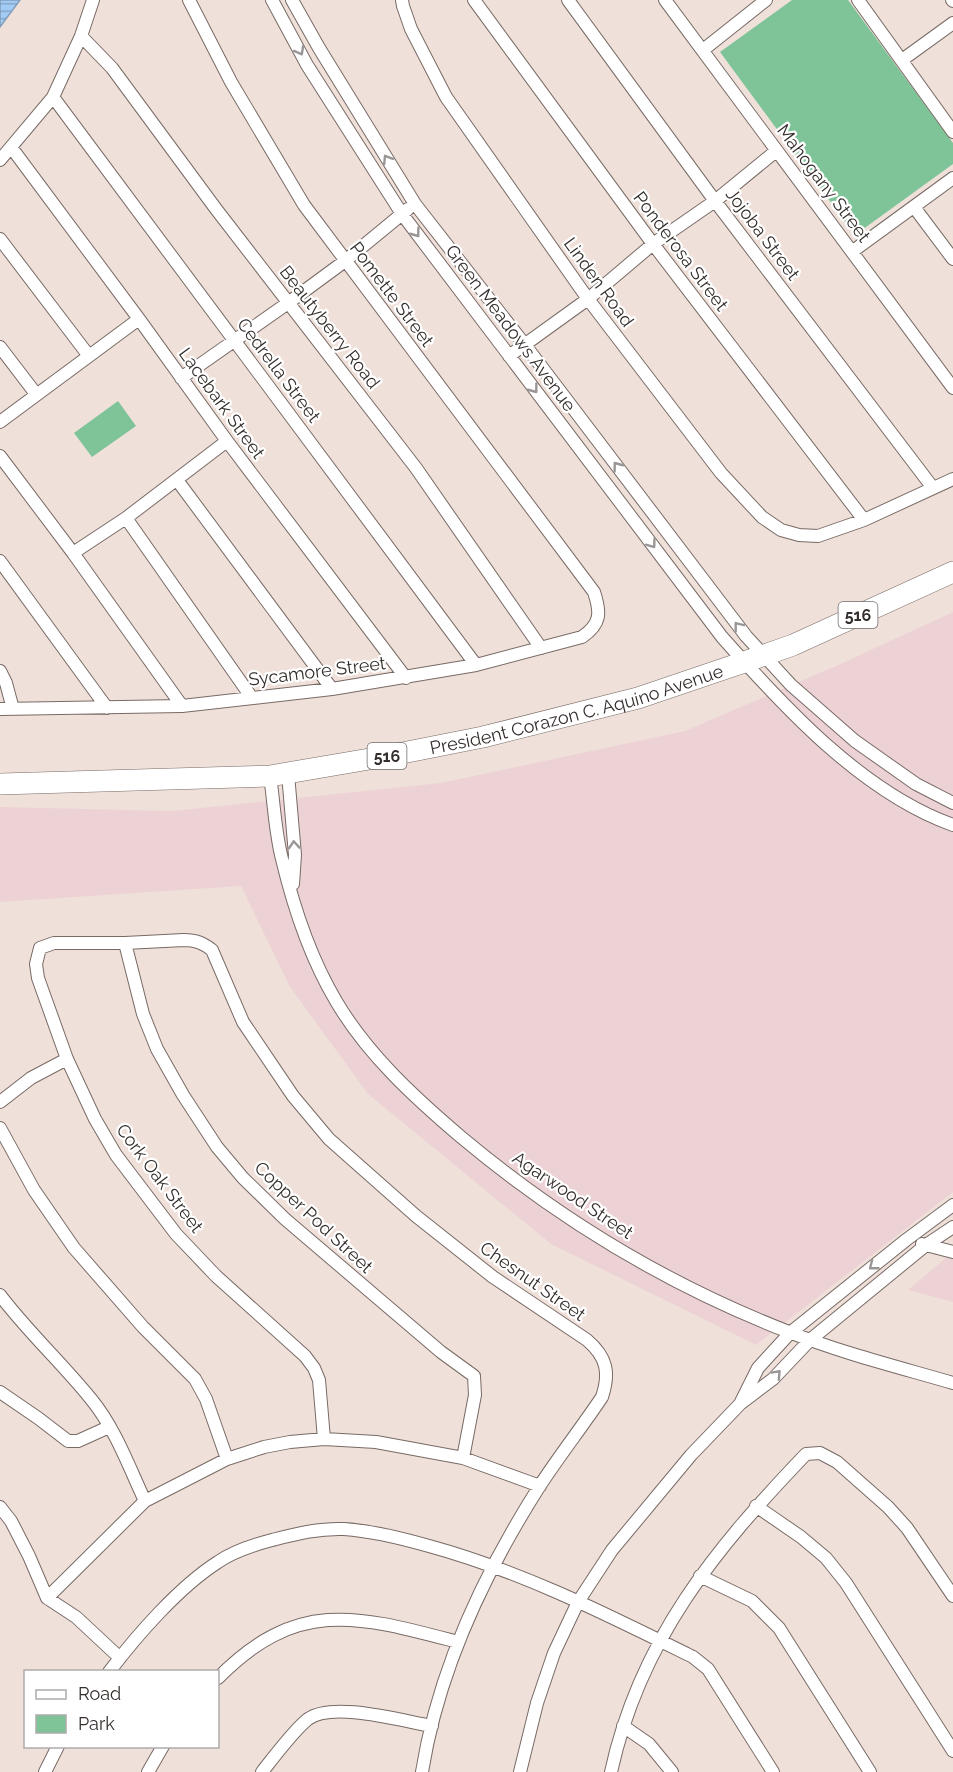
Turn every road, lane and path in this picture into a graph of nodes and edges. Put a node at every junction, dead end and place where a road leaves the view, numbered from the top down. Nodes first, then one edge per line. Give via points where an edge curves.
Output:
1 (93, 0) edge
2 (189, 0) edge
3 (272, 0) edge
4 (292, 0) edge
5 (402, 0) edge
6 (474, 0) edge
7 (568, 0) edge
8 (665, 0) edge
9 (766, 0) edge
10 (858, 0) edge
11 (953, 23) edge
12 (81, 36) junction
13 (703, 50) junction
14 (902, 60) junction
15 (53, 98) junction
16 (953, 132) edge
17 (11, 147) junction
18 (776, 151) junction
19 (0, 160) edge
20 (953, 178) edge
21 (715, 201) junction
22 (415, 204) junction
23 (914, 207) junction
24 (402, 214) junction
25 (0, 239) edge
26 (653, 244) junction
27 (853, 251) junction
28 (953, 260) edge
29 (345, 261) junction
30 (588, 299) junction
31 (288, 303) junction
32 (140, 319) junction
33 (235, 340) junction
34 (525, 345) junction
35 (0, 347) edge
36 (89, 356) junction
37 (509, 356) junction
38 (181, 378) junction
39 (953, 388) edge
40 (36, 394) junction
41 (0, 422) edge
42 (227, 441) junction
43 (0, 456) edge
44 (953, 478) edge
45 (177, 480) junction
46 (933, 488) junction
47 (126, 518) junction
48 (864, 520) junction
49 (73, 553) junction
50 (0, 561) edge
51 (953, 572) edge
52 (594, 592) joint
53 (541, 648) junction
54 (753, 659) junction
55 (476, 665) junction
56 (0, 671) edge
57 (406, 678) junction
58 (332, 689) junction
59 (252, 698) junction
60 (182, 706) junction
61 (107, 708) junction
62 (6, 709) edge
63 (279, 775) junction
64 (0, 784) edge
65 (953, 803) edge
66 (953, 825) edge
67 (292, 892) junction
68 (125, 943) junction
69 (67, 1059) junction
70 (0, 1102) edge
71 (0, 1128) edge
72 (953, 1205) edge
73 (953, 1227) edge
74 (906, 1240) junction
75 (926, 1245) junction
76 (953, 1252) edge
77 (0, 1295) edge
78 (790, 1333) junction
79 (810, 1340) junction
80 (953, 1383) edge
81 (0, 1392) edge
82 (740, 1404) junction
83 (109, 1427) junction
84 (324, 1439) junction
85 (463, 1458) junction
86 (227, 1459) junction
87 (540, 1486) junction
88 (145, 1501) junction
89 (756, 1506) junction
90 (0, 1507) edge
91 (493, 1566) junction
92 (700, 1576) junction
93 (953, 1596) edge
94 (46, 1598) junction
95 (578, 1602) junction
96 (659, 1640) junction
97 (458, 1642) junction
98 (120, 1658) junction
99 (110, 1670) edge
100 (219, 1677) edge
101 (432, 1726) junction
102 (623, 1726) junction
103 (57, 1748) edge
104 (162, 1748) edge
105 (953, 1751) edge
106 (45, 1772) edge
107 (148, 1772) edge
108 (262, 1772) edge
109 (422, 1772) edge
110 (520, 1772) edge
111 (611, 1772) edge
112 (672, 1772) edge
113 (773, 1772) edge
114 (870, 1772) edge

1 - 12 street
2 - 29 street, Pomette Street via 231,82 304,205
3 -> 24 street, Green Meadows Avenue via 307,64
22 -> 4 street, Green Meadows Avenue
5 - 30 street, Linden Road via 411,29 446,97
6 - 26 street, Ponderosa Street
7 - 21 street, Jojoba Street
8 - 13 street, Mahogany Street
9 - 13 street
10 - 14 street
11 - 14 street
12 - 15 street
12 - 31 street, Beautyberry Road via 112,68
13 - 18 street, Mahogany Street
14 - 16 street
15 - 17 street
15 - 33 street, Cedrella Street
17 - 19 street
17 - 32 street, Lacebark Street
18 - 21 street
18 - 27 street, Mahogany Street
20 - 23 street
21 - 26 street
21 - 46 street, Jojoba Street
22 - 24 street
22 - 34 street, Green Meadows Avenue
23 - 27 street
23 - 28 street
24 - 29 street
24 -> 37 street, Green Meadows Avenue
25 - 36 street
26 - 30 street
26 - 48 street, Ponderosa Street
27 - 39 street, Mahogany Street
29 - 31 street
29 - 52 street, Pomette Street
30 - 34 street
30 - 48 street, Linden Road via 721,473 781,530 818,536
31 - 33 street
31 - 53 street, Beautyberry Road via 416,468
32 - 36 street
32 - 38 street, Lacebark Street
33 - 38 street
33 - 55 street, Cedrella Street
34 - 37 street
54 -> 34 street, Green Meadows Avenue
35 - 40 street
36 - 40 street
37 -> 54 street, Green Meadows Avenue via 699,607
38 - 42 street, Lacebark Street
40 - 41 street
42 - 45 street
42 - 57 street, Lacebark Street
43 - 49 street
44 - 46 street
45 - 47 street
45 - 58 street
46 - 48 street
47 - 49 street
47 - 59 street
49 - 60 street
50 - 61 street
51 - 54 highway, President Corazon C. Aquino Avenue / 516 via 793,645
52 - 53 street, Sycamore Street via 599,607 592,630 582,637
53 - 55 street, Sycamore Street
54 - 63 highway, President Corazon C. Aquino Avenue / 516 via 568,717
54 - 65 street via 791,685 855,741 916,784
54 - 66 street via 844,761 873,783
55 - 57 street, Sycamore Street
56 - 62 street via 6,683
57 - 58 street, Sycamore Street
58 - 59 street, Sycamore Street
59 - 60 street, Sycamore Street
60 - 61 street, Sycamore Street
61 - 62 street, Sycamore Street
63 - 64 highway, President Corazon C. Aquino Avenue / 516
67 -> 63 street, Agarwood Street via 295,855
63 - 67 street, Agarwood Street via 281,858
67 - 78 street, Agarwood Street via 334,999 354,1030 419,1102 538,1197 592,1233 728,1307
68 - 69 street, Cork Oak Street via 54,943 40,948 38,978
68 - 85 street, Copper Pod Street via 143,1014 157,1049 218,1147 285,1219 474,1376 475,1395
68 - 87 street, Chesnut Street via 194,940 212,950 243,1022 292,1096 329,1139 493,1277 598,1350 606,1373 602,1397
69 - 70 street via 31,1078
69 - 84 street, Cork Oak Street via 116,1155 176,1234 314,1368 319,1380
71 - 86 street via 34,1190 74,1248 195,1379
72 - 74 street
73 - 75 street
74 - 75 street
74 -> 78 street
75 - 76 street
75 - 79 street
77 - 83 street via 92,1400
78 - 79 street, Agarwood Street
78 - 82 street via 758,1368
79 - 80 street, Agarwood Street
82 -> 79 street via 773,1379
81 - 83 street via 68,1442
82 - 95 street via 691,1455 612,1550
83 - 88 street
84 - 85 street via 376,1443
84 - 86 street via 273,1445
85 - 87 street
86 - 88 street
87 - 91 street, Chesnut Street
88 - 94 street
89 - 92 street
89 - 93 street via 806,1454 820,1453 837,1462 888,1506 908,1528
89 - 105 street via 826,1558
90 - 94 street via 29,1556
91 - 95 street
91 - 97 street, Chesnut Street
91 - 98 street via 380,1533 343,1529 303,1532 242,1549 218,1562 151,1621
92 - 96 street
92 - 114 street via 752,1601 779,1628
94 - 98 street via 76,1617
95 - 96 street
95 - 110 street via 554,1653
96 - 102 street via 638,1682
96 - 113 street via 708,1669
97 - 100 street via 396,1626 344,1619 309,1621 286,1628 256,1646
97 - 101 street, Chesnut Street
98 - 99 street
101 - 108 street via 345,1711 326,1712 309,1719
101 - 109 street, Chesnut Street
102 - 111 street
102 - 112 street via 649,1744
103 - 106 street
104 - 107 street

